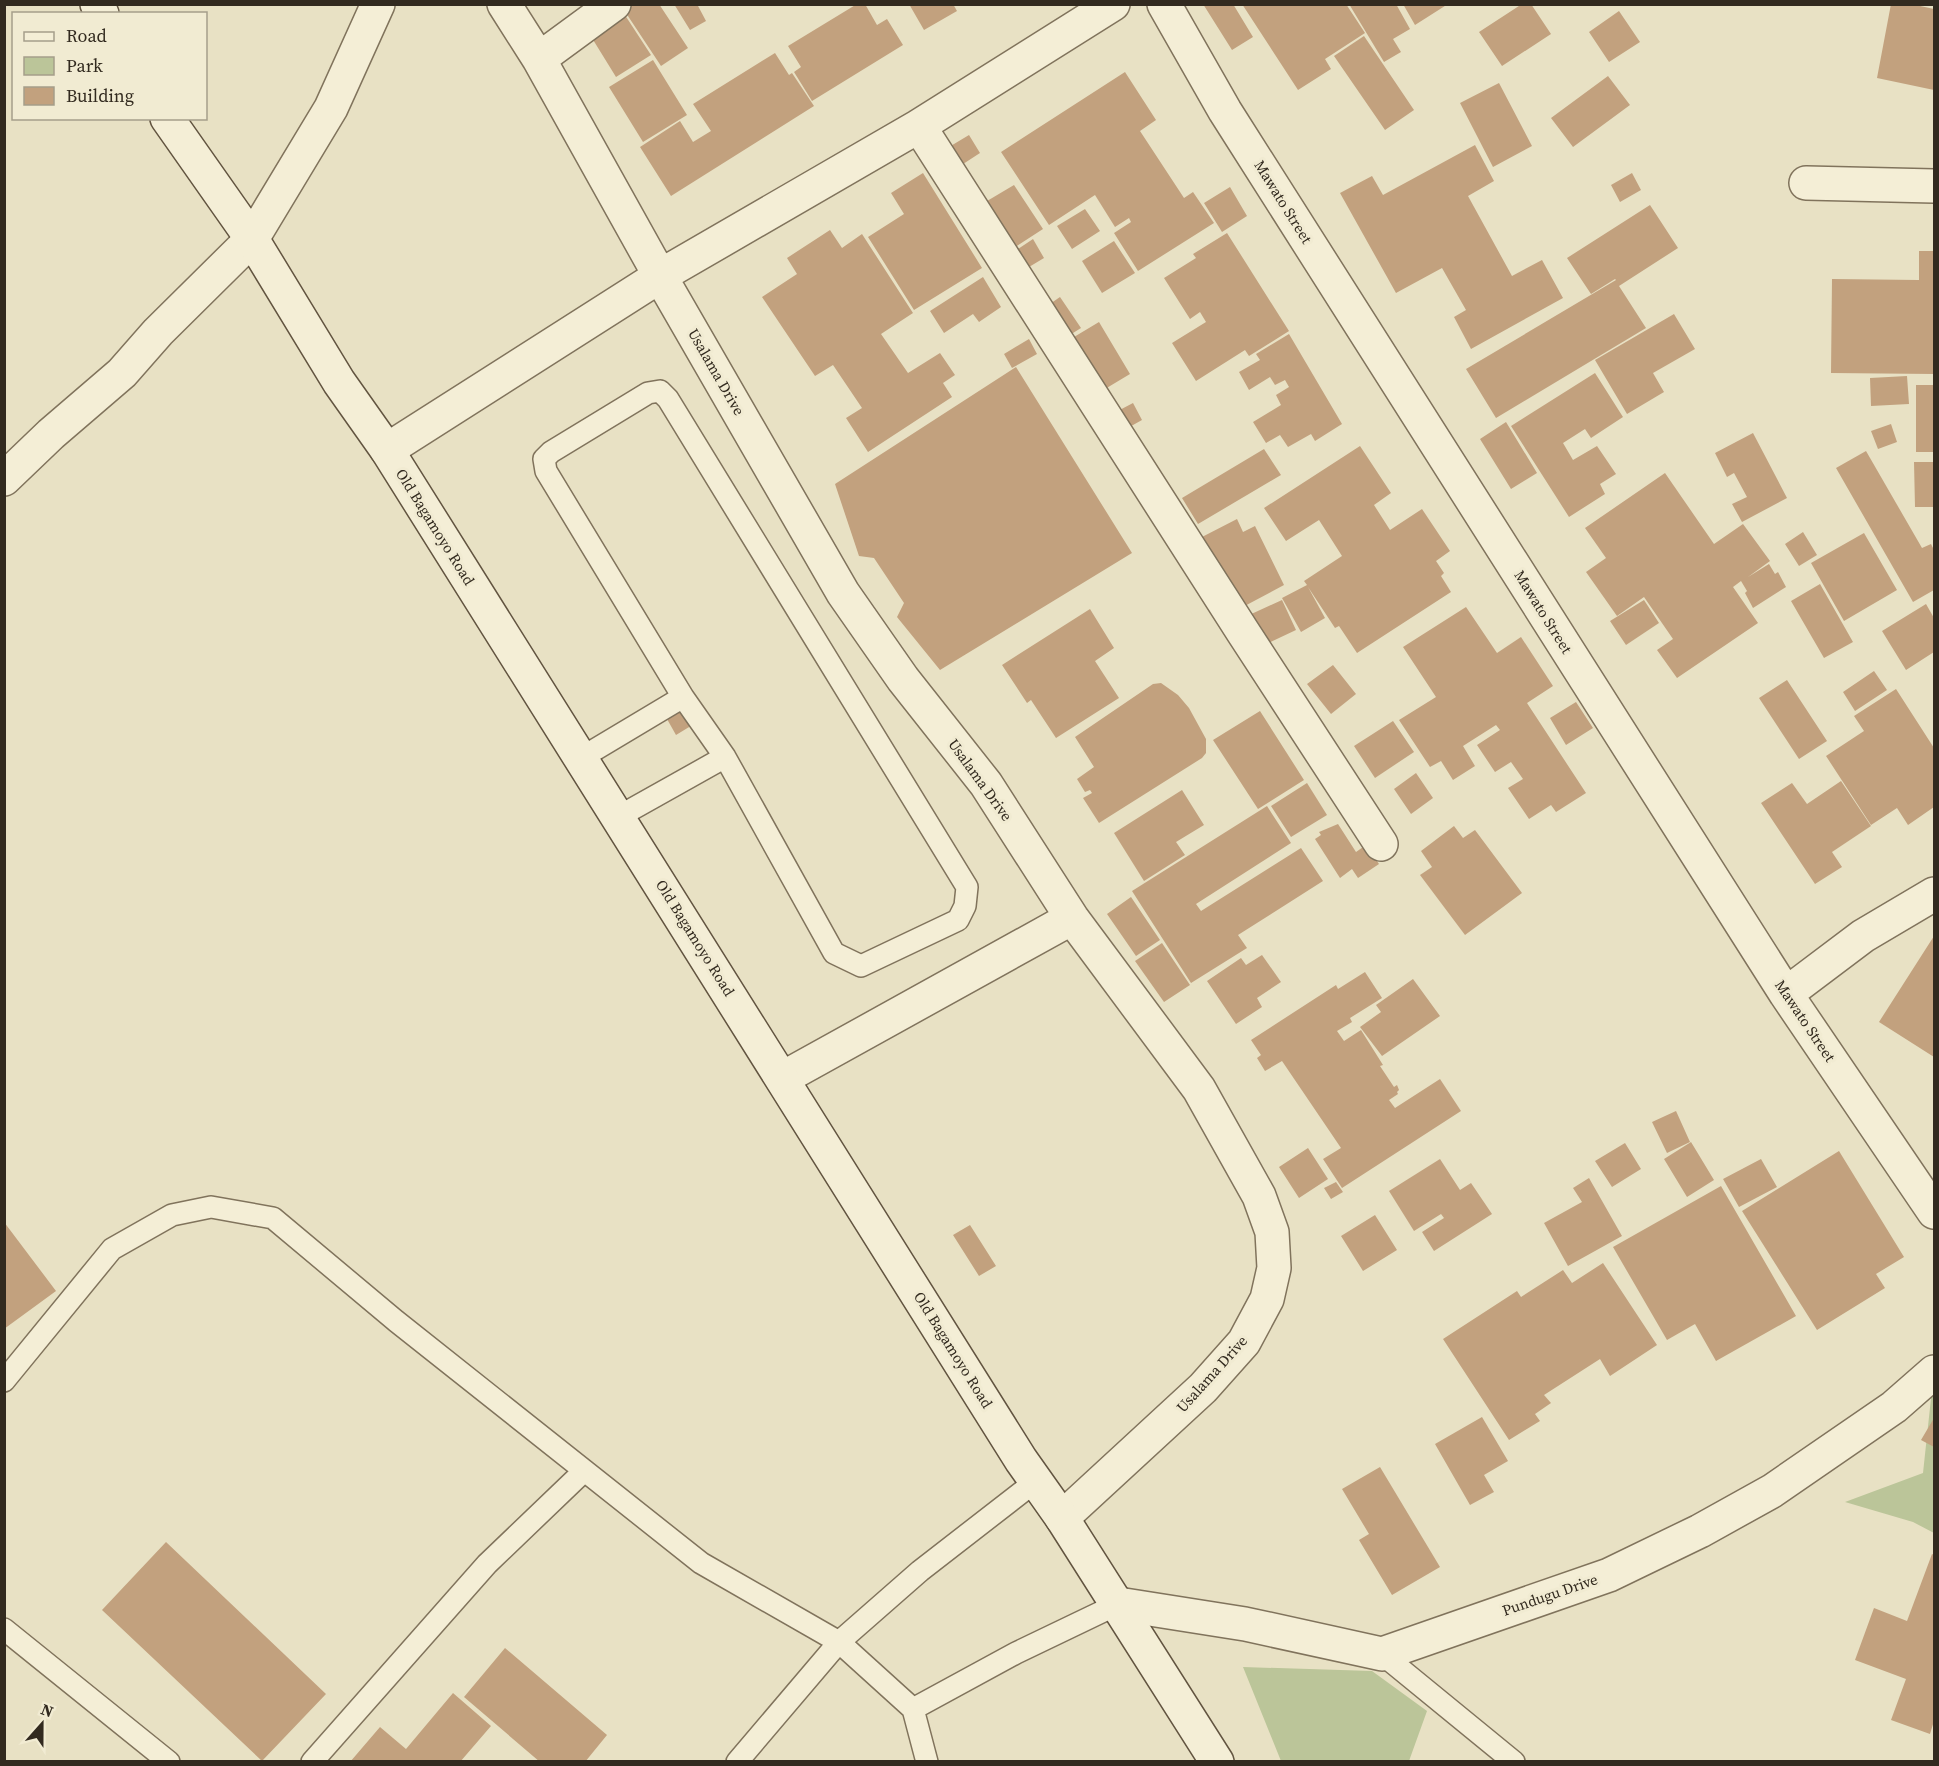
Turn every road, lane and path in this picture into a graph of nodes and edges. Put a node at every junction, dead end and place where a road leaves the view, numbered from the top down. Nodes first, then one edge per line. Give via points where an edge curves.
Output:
1 (378, 4) edge
2 (504, 4) edge
3 (614, 4) edge
4 (1113, 4) edge
5 (1164, 4) edge
6 (538, 59) junction
7 (168, 120) edge
8 (919, 126) junction
9 (1806, 183) dead end
10 (1935, 186) edge
11 (252, 239) junction
12 (660, 276) junction
13 (387, 450) junction
14 (4, 479) edge
15 (683, 696) junction
16 (725, 757) junction
17 (581, 758) junction
18 (618, 817) junction
19 (1381, 844) dead end
20 (1935, 894) edge
21 (1072, 918) junction
22 (1786, 994) junction
23 (783, 1078) junction
24 (1935, 1212) edge
25 (1935, 1372) edge
26 (4, 1381) edge
27 (584, 1471) junction
28 (1036, 1481) junction
29 (1062, 1518) junction
30 (1118, 1604) junction
31 (4, 1629) edge
32 (839, 1642) junction
33 (1382, 1654) junction
34 (913, 1709) junction
35 (169, 1761) edge
36 (312, 1761) edge
37 (737, 1761) edge
38 (927, 1761) edge
39 (1217, 1761) edge
40 (1514, 1761) edge

1 - 11 street via 331,108
2 - 6 street, Usalama Drive
3 - 6 street
4 - 8 street
5 - 22 street, Mawato Street via 1225,111
6 - 12 street, Usalama Drive
7 - 11 street, Old Bagamoyo Road
8 - 12 street
8 - 19 street
9 - 10 street
11 - 13 street, Old Bagamoyo Road via 339,382
11 - 14 street via 122,373
12 - 13 street
12 - 21 street, Usalama Drive via 843,593 903,679 986,784
13 - 17 street, Old Bagamoyo Road
15 - 16 lane
15 - 16 lane via 546,471 544,459 648,393 660,391 669,399 968,887 958,920 861,966 834,953
15 - 17 lane
16 - 18 lane
17 - 18 street, Old Bagamoyo Road
18 - 23 street, Old Bagamoyo Road
20 - 22 street via 1863,936
21 - 23 street
21 - 29 street, Usalama Drive via 1200,1089 1259,1196 1272,1232 1274,1268 1267,1299 1244,1342 1203,1388
22 - 24 street, Mawato Street
23 - 28 street, Old Bagamoyo Road
25 - 33 street, Pundugu Drive via 1893,1407 1772,1491 1700,1531 1609,1575
26 - 27 lane via 112,1248 172,1215 211,1207 273,1218
27 - 32 lane via 701,1563
27 - 36 lane via 487,1564
28 - 29 street, Old Bagamoyo Road
28 - 32 lane via 920,1571
29 - 30 street, Old Bagamoyo Road
30 - 33 street via 1245,1624
30 - 34 lane
30 - 39 street, Old Bagamoyo Road
31 - 35 lane
32 - 34 lane
32 - 37 lane
33 - 40 lane
34 - 38 lane

